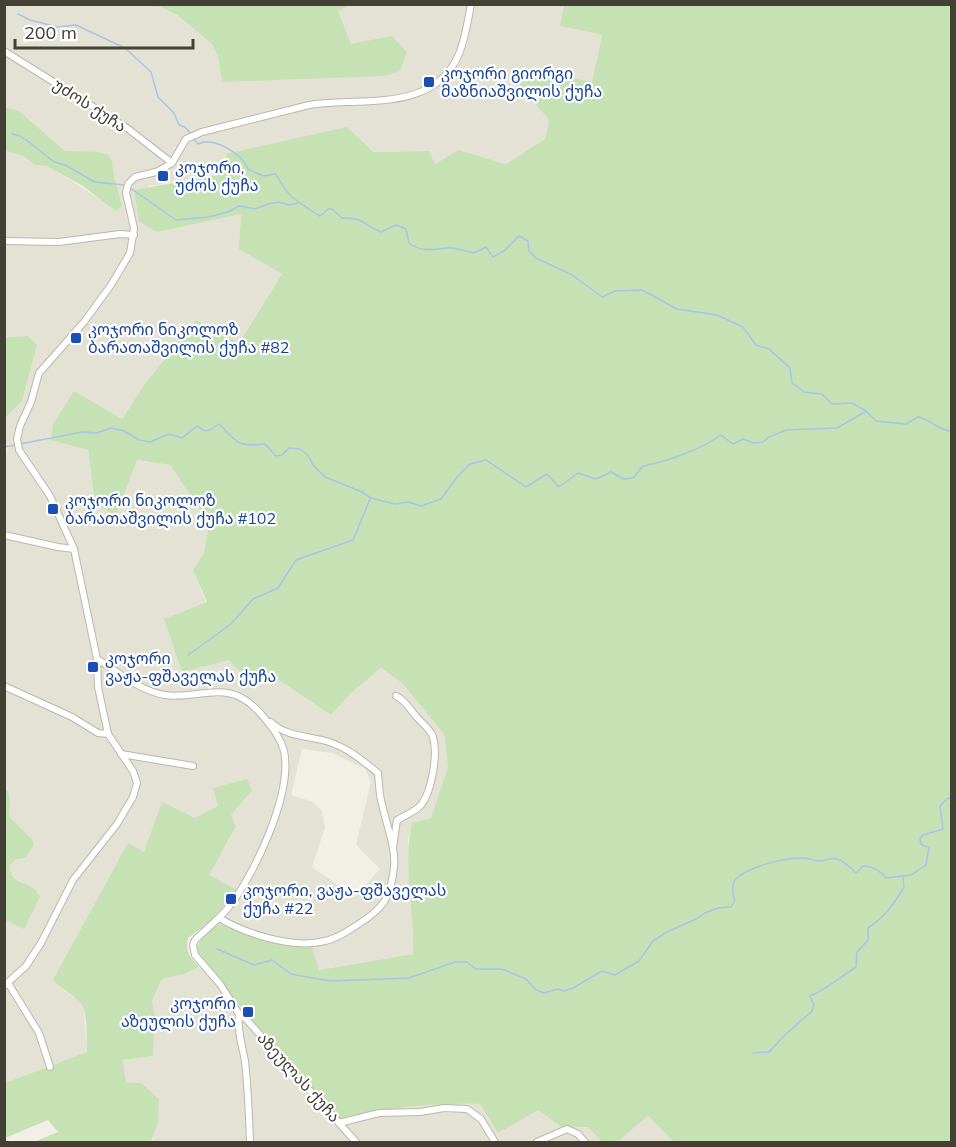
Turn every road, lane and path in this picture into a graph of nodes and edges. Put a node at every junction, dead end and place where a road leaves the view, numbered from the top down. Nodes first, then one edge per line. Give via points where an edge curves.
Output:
1 (471, 4) edge
2 (4, 51) edge
3 (172, 164) junction
4 (134, 235) junction
5 (4, 241) edge
6 (4, 535) edge
7 (74, 549) junction
8 (97, 659) junction
9 (4, 686) edge
10 (396, 696) dead end
11 (259, 712) junction
12 (108, 734) junction
13 (121, 754) junction
14 (193, 766) dead end
15 (393, 850) junction
16 (219, 918) junction
17 (6, 985) edge
18 (239, 1014) junction
19 (50, 1066) dead end
20 (339, 1123) junction
21 (250, 1143) edge
22 (356, 1143) edge
23 (495, 1143) edge
24 (537, 1143) edge
25 (585, 1143) edge

1 - 3 street via 455,62 433,85 415,95 397,100 309,105 202,132 186,139
2 - 3 street, უძოს ქუჩა via 127,128
3 - 4 street via 130,181 126,193
4 - 5 street via 59,242
4 - 7 street via 130,253 111,285 39,373 17,439 47,490
6 - 7 street
7 - 8 street
8 - 11 street via 146,690 166,695 231,694
8 - 12 street
9 - 12 street via 98,733
10 - 15 street via 427,727 433,737 436,759 420,806 397,820
11 - 15 street via 282,730 331,742 378,772
11 - 16 street via 280,739 286,776 284,790 251,871
12 - 13 street
13 - 14 street
13 - 17 street via 137,783 133,797 73,880 26,966
15 - 16 street via 395,865 389,897 370,917 336,938 318,943 292,942 242,930
16 - 18 street via 195,940 193,950
17 - 19 street via 39,1033
18 - 20 street, აზეულას ქუჩა
18 - 21 street
20 - 22 street, აზეულას ქუჩა
20 - 23 street via 379,1113 467,1109 481,1119
24 - 25 street via 567,1130 578,1134

